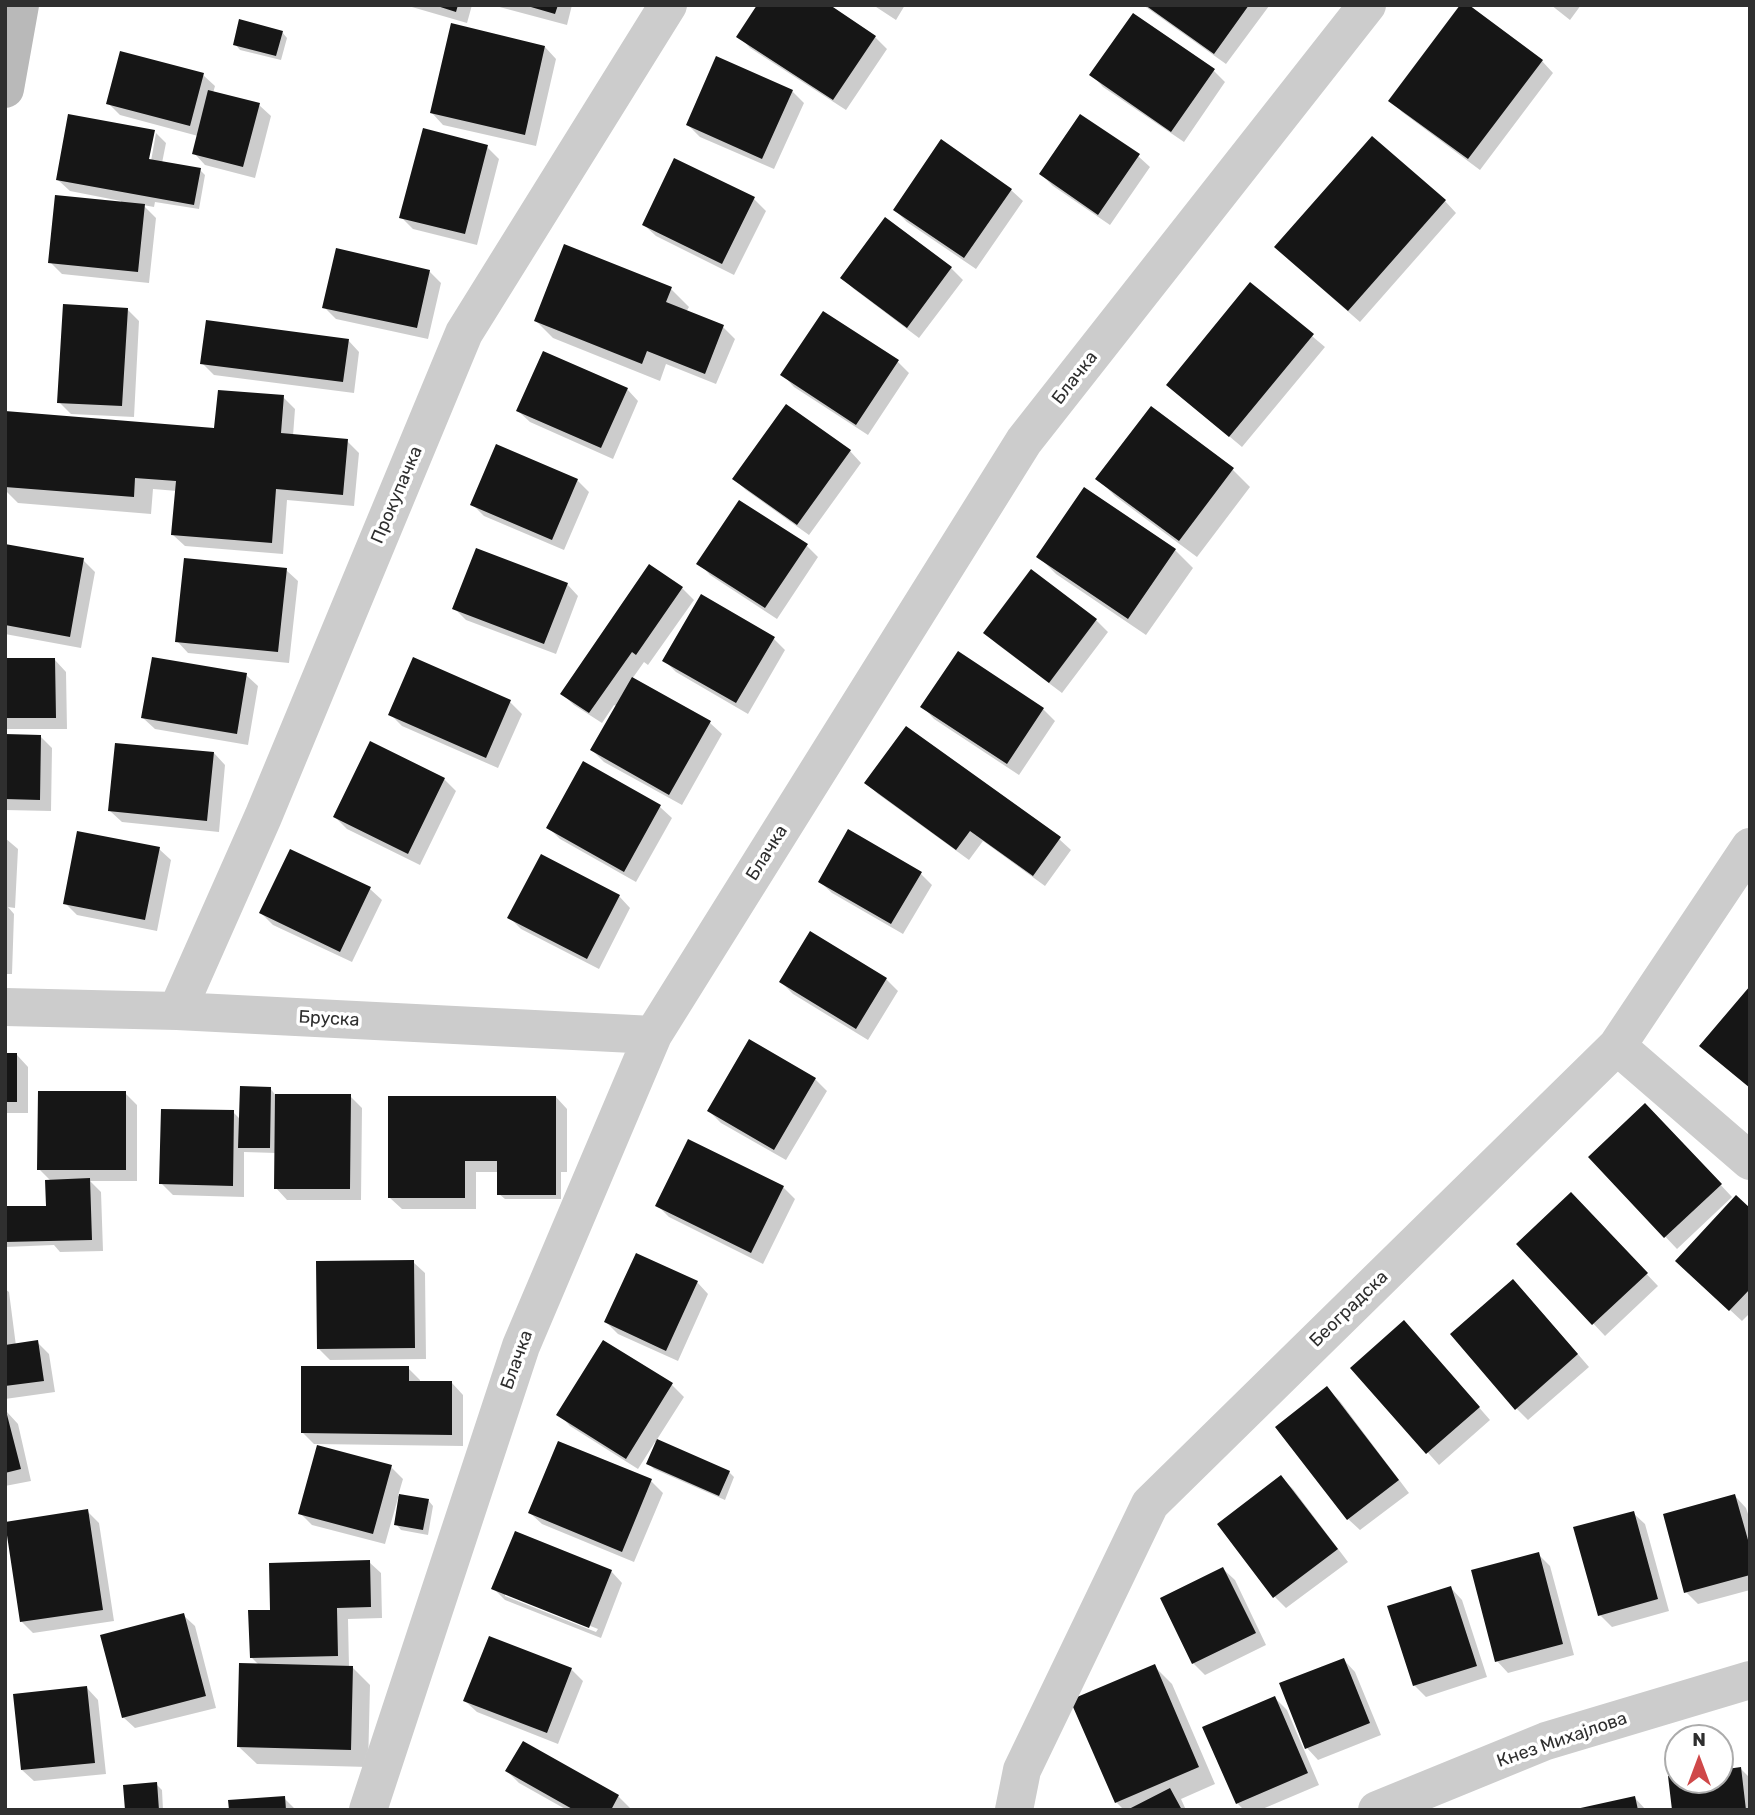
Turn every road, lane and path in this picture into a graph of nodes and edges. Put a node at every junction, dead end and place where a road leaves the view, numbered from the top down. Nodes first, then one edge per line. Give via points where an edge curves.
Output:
1 (20, 5) edge
2 (668, 5) edge
3 (1367, 5) edge
4 (5, 89) edge
5 (1750, 847) edge
6 (5, 1007) edge
7 (177, 1011) junction
8 (653, 1035) junction
9 (1617, 1046) junction
10 (1750, 1161) edge
11 (1750, 1680) edge
12 (368, 1810) edge
13 (1014, 1810) edge
14 (1377, 1810) edge

1 - 4 street
2 - 7 street, Прокупачка via 464,333
3 - 8 street, Блачка via 1024,442
5 - 9 street, Београдска
6 - 7 street, Бруска
7 - 8 street, Бруска
8 - 12 street, Блачка via 521,1346
9 - 10 street
9 - 13 street, Београдска via 1150,1504 1022,1770
11 - 14 street, Кнез Михајлова via 1546,1741

